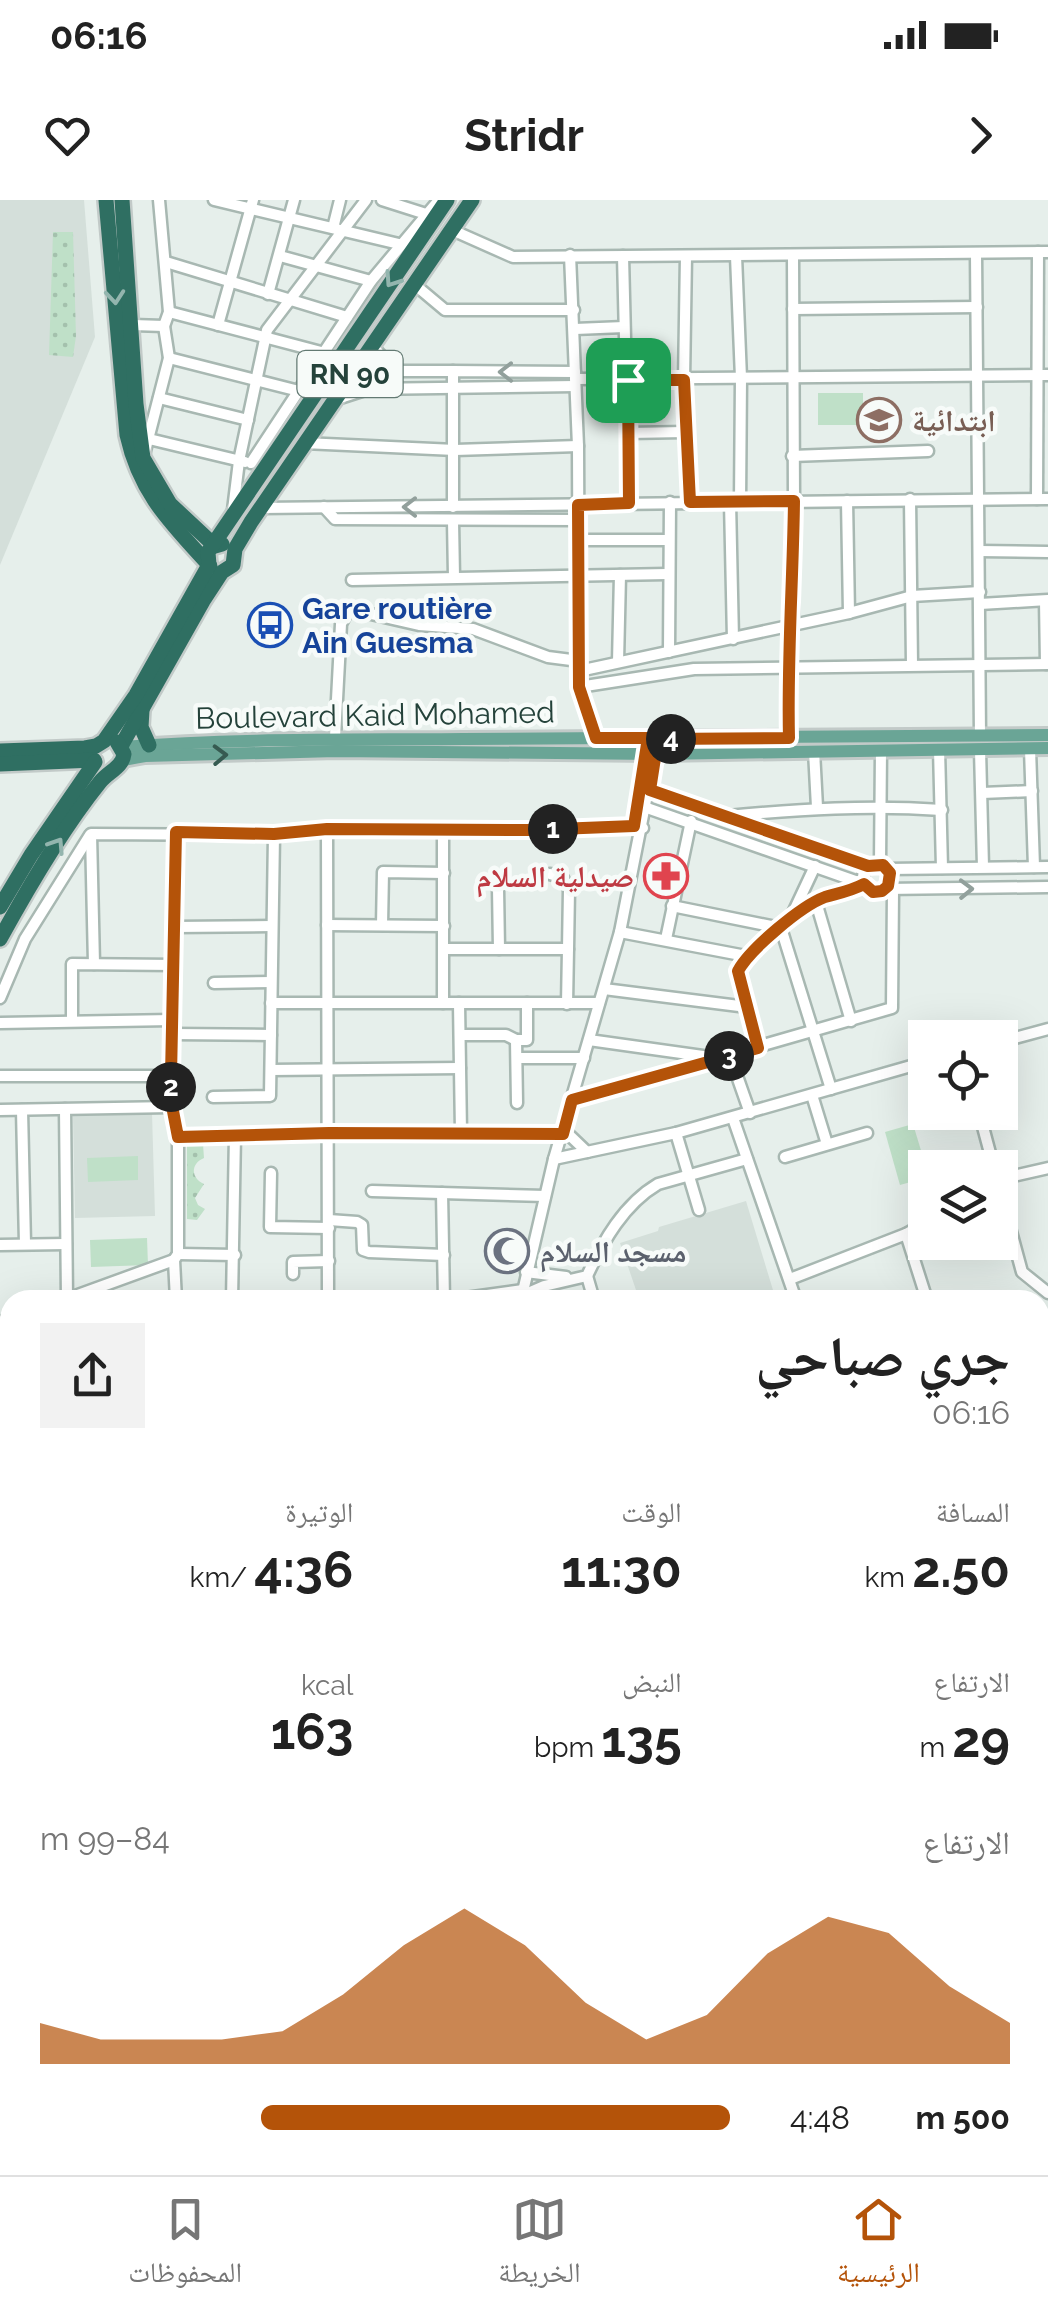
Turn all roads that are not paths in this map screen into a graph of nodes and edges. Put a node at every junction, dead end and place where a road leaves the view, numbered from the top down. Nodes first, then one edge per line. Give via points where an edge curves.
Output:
1 (106, 200) edge
2 (122, 200) edge
3 (159, 200) edge
4 (214, 200) edge
5 (294, 200) edge
6 (340, 200) edge
7 (366, 200) edge
8 (382, 200) edge
9 (438, 200) edge
10 (447, 200) edge
11 (472, 200) edge
12 (252, 204) edge
13 (426, 214) junction
14 (289, 218) junction
15 (338, 229) junction
16 (452, 230) junction
17 (399, 244) junction
18 (1043, 252) edge
19 (570, 254) junction
20 (976, 254) junction
21 (280, 256) junction
22 (623, 256) junction
23 (686, 256) junction
24 (736, 256) junction
25 (792, 256) junction
26 (166, 262) junction
27 (317, 265) junction
28 (370, 281) junction
29 (230, 283) junction
30 (414, 284) junction
31 (268, 294) junction
32 (290, 300) junction
33 (977, 307) junction
34 (793, 309) junction
35 (574, 310) junction
36 (169, 312) junction
37 (346, 318) junction
38 (133, 325) junction
39 (218, 325) junction
40 (164, 326) junction
41 (624, 327) junction
42 (575, 329) junction
43 (266, 337) junction
44 (371, 345) junction
45 (325, 353) junction
46 (169, 358) junction
47 (453, 372) junction
48 (1043, 374) edge
49 (978, 375) junction
50 (793, 376) junction
51 (257, 378) junction
52 (741, 378) junction
53 (575, 379) junction
54 (628, 380) junction
55 (684, 380) junction
56 (453, 387) junction
57 (298, 391) junction
58 (159, 398) junction
59 (333, 400) junction
60 (248, 420) junction
61 (1043, 431) edge
62 (685, 432) junction
63 (628, 433) junction
64 (149, 439) junction
65 (304, 444) junction
66 (578, 446) junction
67 (454, 450) junction
68 (928, 452) dead end
69 (792, 456) junction
70 (144, 458) junction
71 (239, 461) junction
72 (258, 466) junction
73 (978, 498) junction
74 (910, 499) junction
75 (1042, 499) edge
76 (794, 501) junction
77 (847, 501) junction
78 (670, 502) junction
79 (690, 502) junction
80 (735, 502) junction
81 (629, 503) junction
82 (578, 505) junction
83 (453, 507) junction
84 (261, 508) junction
85 (324, 508) junction
86 (232, 516) junction
87 (578, 520) junction
88 (453, 521) junction
89 (578, 540) junction
90 (667, 540) junction
91 (215, 546) junction
92 (979, 551) junction
93 (233, 552) junction
94 (1048, 552) edge
95 (215, 568) junction
96 (667, 574) junction
97 (620, 575) junction
98 (578, 577) junction
99 (454, 578) junction
100 (352, 580) dead end
101 (912, 596) junction
102 (980, 598) junction
103 (1047, 600) edge
104 (849, 614) junction
105 (793, 626) junction
106 (733, 639) junction
107 (691, 647) junction
108 (668, 652) junction
109 (618, 662) junction
110 (1047, 664) edge
111 (912, 665) junction
112 (980, 665) junction
113 (579, 666) junction
114 (787, 667) junction
115 (694, 669) junction
116 (579, 687) junction
117 (142, 706) junction
118 (1048, 735) edge
119 (335, 738) junction
120 (596, 738) junction
121 (789, 738) junction
122 (980, 743) junction
123 (149, 745) junction
124 (652, 746) junction
125 (1048, 748) edge
126 (939, 749) junction
127 (1030, 749) junction
128 (0, 750) edge
129 (881, 750) junction
130 (814, 751) junction
131 (97, 752) junction
132 (120, 756) junction
133 (55, 762) junction
134 (0, 764) edge
135 (650, 790) junction
136 (1032, 790) junction
137 (982, 793) junction
138 (70, 797) junction
139 (880, 806) junction
140 (816, 807) junction
141 (647, 808) junction
142 (942, 810) junction
143 (726, 817) junction
144 (691, 822) junction
145 (638, 827) junction
146 (444, 828) junction
147 (327, 829) junction
148 (176, 832) junction
149 (91, 834) junction
150 (274, 834) junction
151 (815, 866) junction
152 (879, 866) junction
153 (983, 867) junction
154 (1034, 867) junction
155 (1048, 867) edge
156 (942, 868) junction
157 (444, 873) junction
158 (550, 874) dead end
159 (864, 884) junction
160 (498, 888) dead end
161 (1048, 888) edge
162 (889, 890) junction
163 (816, 902) junction
164 (0, 906) edge
165 (672, 906) junction
166 (791, 917) junction
167 (327, 924) junction
168 (382, 925) junction
169 (272, 926) junction
170 (444, 926) junction
171 (175, 927) junction
172 (781, 928) junction
173 (620, 932) junction
174 (0, 939) edge
175 (666, 939) junction
176 (444, 949) junction
177 (499, 949) junction
178 (568, 949) junction
179 (746, 956) junction
180 (94, 964) junction
181 (174, 965) junction
182 (271, 982) junction
183 (214, 983) dead end
184 (604, 988) junction
185 (0, 998) edge
186 (328, 1002) junction
187 (270, 1003) junction
188 (443, 1003) junction
189 (459, 1003) junction
190 (528, 1004) junction
191 (567, 1004) junction
192 (599, 1004) junction
193 (747, 1007) junction
194 (172, 1020) junction
195 (852, 1021) junction
196 (0, 1022) edge
197 (72, 1022) junction
198 (1048, 1029) edge
199 (813, 1032) junction
200 (172, 1034) junction
201 (460, 1034) junction
202 (271, 1035) junction
203 (1018, 1037) edge
204 (516, 1040) junction
205 (589, 1040) junction
206 (758, 1048) junction
207 (726, 1057) junction
208 (516, 1058) junction
209 (584, 1058) junction
210 (908, 1067) edge
211 (460, 1068) junction
212 (271, 1070) junction
213 (327, 1070) junction
214 (0, 1076) edge
215 (171, 1076) junction
216 (832, 1090) junction
217 (812, 1095) junction
218 (213, 1096) dead end
219 (572, 1100) junction
220 (517, 1103) dead end
221 (172, 1106) junction
222 (0, 1110) edge
223 (22, 1110) junction
224 (65, 1110) junction
225 (750, 1113) junction
226 (733, 1118) junction
227 (564, 1132) junction
228 (866, 1132) dead end
229 (329, 1133) junction
230 (676, 1133) junction
231 (461, 1134) junction
232 (236, 1136) junction
233 (178, 1137) junction
234 (827, 1144) junction
235 (587, 1152) junction
236 (785, 1157) dead end
237 (554, 1159) junction
238 (747, 1159) junction
239 (1048, 1168) edge
240 (272, 1173) dead end
241 (690, 1175) junction
242 (1018, 1175) edge
243 (372, 1191) dead end
244 (442, 1193) junction
245 (546, 1196) junction
246 (699, 1210) dead end
247 (329, 1224) junction
248 (906, 1234) joint
249 (25, 1244) junction
250 (66, 1244) junction
251 (0, 1245) edge
252 (234, 1255) junction
253 (444, 1256) junction
254 (176, 1257) junction
255 (1018, 1257) edge
256 (329, 1261) junction
257 (526, 1272) junction
258 (292, 1274) dead end
259 (586, 1276) junction
260 (572, 1278) junction
261 (790, 1279) junction
262 (65, 1290) edge
263 (91, 1290) edge
264 (176, 1290) edge
265 (232, 1290) edge
266 (328, 1290) edge
267 (453, 1290) edge
268 (523, 1290) edge
269 (537, 1290) edge
270 (591, 1290) edge
271 (793, 1290) edge
272 (923, 1290) edge
273 (1044, 1290) edge

1 -> 95 highway via 133,464 150,498
2 - 38 highway
3 - 26 street
4 - 12 street
5 - 14 street
6 - 15 street
7 - 15 street
8 - 13 street
9 - 13 street
10 -> 72 highway, RN 90
11 - 16 highway, RN 90
12 - 14 street
12 - 29 street
13 - 17 street
14 - 15 street
14 - 21 street
15 - 17 street
15 - 27 street
16 - 19 street via 514,257
16 - 30 highway, RN 90
17 - 28 street
18 - 20 street
18 - 48 street
19 - 22 street
19 - 35 street
20 - 25 street
20 - 33 street
21 - 27 street
21 - 31 street
22 - 23 street
22 - 41 street
23 - 24 street
23 - 55 street
24 - 25 street
24 - 52 street
25 - 34 street
26 - 29 street
26 - 36 street
27 - 28 street
27 - 32 street
28 - 37 street
29 - 31 street
29 - 39 street
30 - 35 street via 445,310
30 - 44 highway, RN 90
31 - 32 street
32 - 37 street
32 - 43 street
33 - 34 street
33 - 49 street
34 - 50 street
35 - 42 street
36 - 39 street
36 - 40 street
37 - 45 street
38 - 40 street
38 - 70 highway
39 - 43 street
40 - 46 street
41 - 42 street
41 - 54 street
42 - 53 street
43 - 45 street
43 - 51 street
44 - 47 street via 396,371
44 - 59 highway, RN 90
45 - 57 street
46 - 51 street
46 - 58 street
53 -> 47 street
47 - 56 street
48 - 49 street
48 - 61 street
49 - 50 street
49 - 73 street
50 - 52 street
50 - 69 street
51 - 57 street
51 - 60 street
52 - 55 street
52 - 80 street
53 - 54 street
53 - 56 street
53 - 66 street
54 - 55 street
54 - 63 street
55 - 62 street
56 - 59 street via 368,389
56 - 67 street
57 - 72 street
58 - 60 street
58 - 64 street
59 - 65 highway, RN 90
60 - 71 street
61 - 75 street
62 - 63 street
62 - 79 street
63 - 81 street
64 - 70 street
64 - 71 street
65 - 67 street
65 - 84 highway, RN 90
66 - 67 street
66 - 82 street
67 - 83 street
68 - 69 street
69 - 76 street
70 - 91 highway via 170,504
71 - 72 street
71 - 86 street
72 - 86 highway, RN 90
73 - 74 street
73 - 75 street
73 - 92 street
74 - 77 street
74 - 101 street
76 - 77 street
76 - 80 street
76 - 105 street
77 - 104 street
78 - 79 street
78 - 81 street
78 - 90 street
79 - 80 street
80 - 106 street
81 - 82 street
82 - 83 street
82 - 87 street
83 -> 85 street
84 - 85 street
84 - 93 highway, RN 90
85 - 88 street via 335,519
86 - 91 highway, RN 90
87 - 88 street
87 - 89 street
88 - 99 street
89 - 90 street
89 - 98 street
90 - 96 street
91 - 93 highway
91 - 95 highway via 208,552
92 - 94 street
92 - 102 street
93 - 95 highway via 233,565
95 - 117 highway
95 - 131 highway
96 - 97 street
96 - 108 street
97 - 98 street
97 - 109 street
98 - 99 street
98 - 113 street
99 - 100 street
101 - 102 street
101 - 104 street
101 - 111 street
102 - 103 street
102 - 112 street
103 - 110 street
104 - 105 street
105 - 106 street
105 - 114 street
106 - 107 street
107 - 108 street
107 - 115 street
108 - 109 street
109 - 113 street
110 - 112 street
111 - 112 street
111 - 114 street
112 - 122 street
113 - 116 street
113 - 119 street via 473,629 349,609 341,624
114 - 115 street
114 - 121 street
115 - 116 street
116 - 120 street
117 - 123 highway
117 - 132 highway
118 - 122 main road, Boulevard Kaid Mohamed
119 - 120 main road, Boulevard Kaid Mohamed
119 - 123 main road, Boulevard Kaid Mohamed
120 - 124 main road, Boulevard Kaid Mohamed
121 - 122 main road, Boulevard Kaid Mohamed
121 - 124 main road, Boulevard Kaid Mohamed
122 - 126 main road, Boulevard Kaid Mohamed
122 - 127 main road, Boulevard Kaid Mohamed
122 - 137 street
123 - 132 main road, Boulevard Kaid Mohamed
124 - 130 main road, Boulevard Kaid Mohamed
132 -> 124 main road, Boulevard Kaid Mohamed
124 - 135 street
124 - 145 street
125 - 127 main road, Boulevard Kaid Mohamed
126 - 129 main road, Boulevard Kaid Mohamed
126 - 142 street
127 - 136 street
128 - 131 highway
129 - 130 main road, Boulevard Kaid Mohamed
129 - 139 street
130 - 140 street
131 - 132 highway via 112,740
131 - 132 highway via 101,768
131 - 133 highway
131 - 138 highway
174 -> 132 highway
133 - 134 highway
133 - 138 highway via 74,772
135 - 141 street
135 - 143 street
136 - 137 street
136 - 154 street
137 - 153 street
138 - 164 highway
139 - 140 street
139 - 142 street
139 - 152 street
140 - 143 street
141 - 144 street
141 - 145 street
142 - 156 street
143 - 152 street
144 - 151 street
144 - 165 street
145 - 146 street
145 - 173 street
146 - 147 street
146 - 157 street
147 - 150 street
147 - 167 street
148 - 149 street
148 - 150 street
148 - 171 street
149 - 180 street
149 - 185 street via 25,939
150 - 169 street
151 - 159 street
151 - 166 street
152 - 156 street
152 - 159 street via 862,876
152 - 162 street
153 - 154 street
153 - 156 street
154 - 155 street
157 - 168 street via 384,872
157 - 170 street
158 - 178 street via 563,878 568,890
159 - 162 street via 873,892
159 - 163 street
160 - 177 street
162 -> 161 street
162 - 195 street via 892,1008
163 - 166 street
163 - 195 street
165 - 172 street
165 - 175 street
166 - 172 street
167 - 168 street
167 - 186 street
168 - 170 street
169 - 171 street
169 - 182 street
170 - 176 street
171 - 181 street
172 - 179 street
172 - 199 street
173 - 175 street
173 - 184 street
175 - 179 street
176 - 177 street
176 - 188 street
177 - 178 street
178 - 191 street
179 - 193 street via 738,971
180 - 181 street
180 - 197 street via 72,964
181 - 194 street
182 - 183 street
182 - 187 street
184 - 192 street
184 - 193 street
186 - 187 street
186 - 188 street
186 - 213 street
187 - 202 street
188 - 189 street
189 - 190 street
189 - 201 street
190 - 191 street
190 - 204 street via 527,1040
191 - 192 street
192 - 205 street
193 - 206 street
194 - 197 street
194 - 200 street
195 - 199 street
196 - 197 street
198 - 203 street
199 - 206 street
199 - 216 street
200 - 202 street
200 - 215 street
201 - 204 street
201 - 211 street
202 - 212 street
204 - 208 street
205 - 207 street
205 - 209 street
206 - 207 street
207 - 219 street
207 - 225 street
208 - 209 street
208 - 220 street
209 - 219 street
210 - 216 street
211 - 213 street
211 - 231 street
212 - 213 street
212 - 218 street via 270,1096
213 - 229 street
214 - 215 street
215 - 221 street
216 - 217 street
217 - 225 street
217 - 234 street
219 - 227 street
221 - 224 street
221 - 233 street
222 - 223 street
223 - 224 street
223 - 249 street
224 - 250 street
225 - 226 street
226 - 230 street
226 - 238 street
227 - 231 street
227 - 235 street
227 - 237 street
228 - 234 street
229 - 231 street
229 - 232 street
229 - 247 street
230 - 235 street
230 - 241 street
232 - 233 street
232 - 252 street
233 - 254 street
234 - 236 street
235 - 237 street
237 - 245 street
238 - 241 street
238 - 261 street
239 - 242 street
240 - 247 street via 270,1227
241 - 246 street
241 - 259 street via 658,1184 634,1203
243 - 244 street
244 - 245 street
244 - 253 street
245 - 257 street
247 - 253 street via 358,1222 369,1252
247 - 256 street
248 - 261 street
248 - 272 street
249 - 250 street
249 - 251 street
250 - 262 street
252 - 254 street
252 - 265 street
253 - 267 street
254 - 263 street
254 - 264 street
255 - 273 street via 1022,1272
256 - 258 street via 292,1262
256 - 266 street
257 - 260 street
257 - 268 street
259 - 260 street
259 - 270 street
260 - 269 street
261 - 271 street

